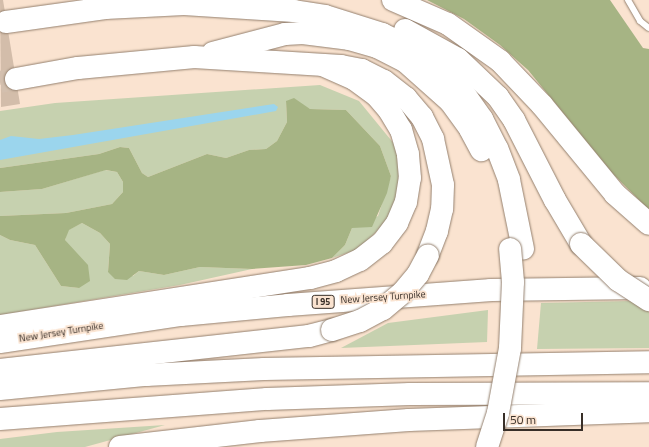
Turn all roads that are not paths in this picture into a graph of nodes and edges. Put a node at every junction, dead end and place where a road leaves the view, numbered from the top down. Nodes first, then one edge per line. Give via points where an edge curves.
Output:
1 (393, 0) edge
2 (628, 0) edge
3 (190, 2) edge
4 (140, 3) edge
5 (261, 8) junction
6 (6, 22) dead end
7 (649, 28) edge
8 (194, 57) junction
9 (323, 65) junction
10 (16, 79) tunnel mouth
11 (649, 224) edge
12 (517, 249) junction
13 (649, 288) edge
14 (649, 300) edge
15 (0, 326) edge
16 (0, 342) edge
17 (649, 362) edge
18 (0, 370) edge
19 (0, 389) edge
20 (649, 393) edge
21 (649, 411) edge
22 (0, 419) edge
23 (120, 447) edge
24 (487, 447) edge
25 (501, 447) edge

1 - 11 highway via 448,24 500,60 542,105 615,194
2 - 7 lane via 640,21
3 - 4 highway
3 - 5 highway
4 - 6 highway
5 - 12 highway via 325,16 353,23 413,48 439,66 462,89 497,148 518,214
5 - 14 highway, bridge via 290,2 320,4 354,11 408,31 458,59 494,93 514,120 558,206 581,244 618,280
8 - 9 highway
8 - 10 highway via 101,65
8 - 12 highway via 285,34 303,33 349,39 377,47 406,62 450,101 470,129 497,189
9 - 15 highway via 354,79 376,95 390,110 401,130 408,154 410,178 406,202 397,223 382,243 360,260 336,271 310,278
9 - 18 highway, bridge via 362,70 384,81 406,98 422,117 433,139 443,185 437,231 428,255 408,286 383,309 360,321 308,336
12 - 24 highway, bridge via 510,348 498,413
12 - 25 highway via 526,281 522,349 510,416
13 - 16 highway, New Jersey Turnpike / I 95 via 492,290 310,303 181,315
17 - 19 highway via 264,369 146,375
20 - 22 highway via 410,394 267,399
21 - 23 highway via 409,420 260,431

